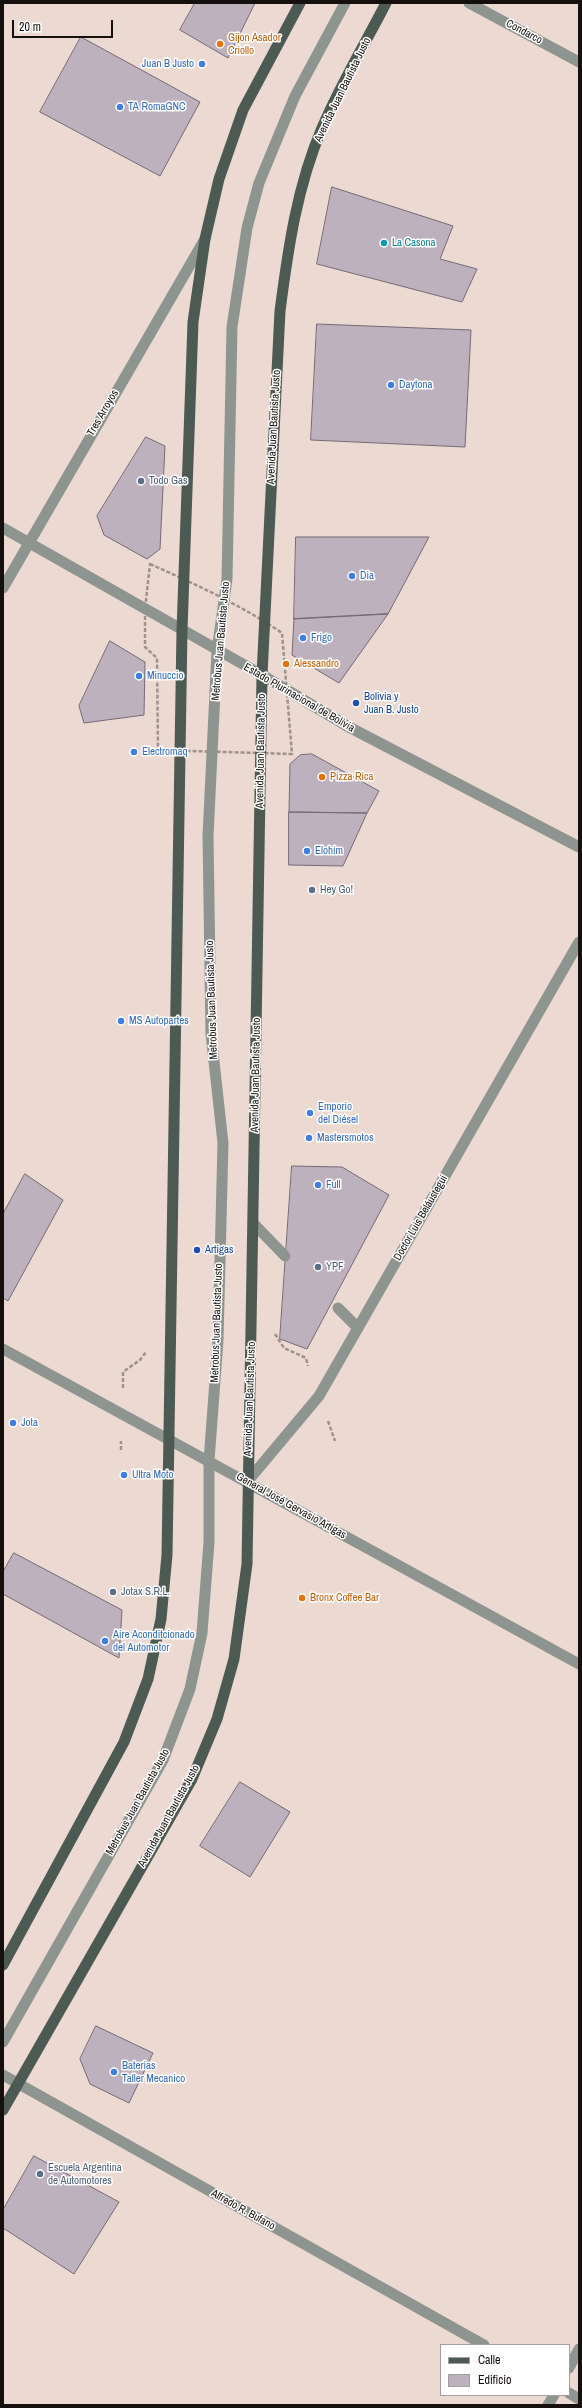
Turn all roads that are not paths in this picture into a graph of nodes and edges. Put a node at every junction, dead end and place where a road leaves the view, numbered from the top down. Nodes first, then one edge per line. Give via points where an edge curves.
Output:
1 (300, 3) edge
2 (344, 3) edge
3 (386, 3) edge
4 (469, 3) edge
5 (579, 62) edge
6 (205, 239) junction
7 (3, 528) edge
8 (28, 541) junction
9 (3, 588) edge
10 (182, 630) junction
11 (217, 651) junction
12 (262, 675) junction
13 (579, 847) edge
14 (579, 942) edge
15 (254, 1224) junction
16 (285, 1256) dead end
17 (338, 1308) dead end
18 (358, 1328) junction
19 (3, 1349) edge
20 (168, 1439) junction
21 (209, 1461) junction
22 (247, 1482) junction
23 (579, 1664) edge
24 (3, 1965) edge
25 (3, 2042) edge
26 (3, 2075) edge
27 (18, 2084) junction
28 (3, 2110) edge
29 (482, 2344) edge
30 (579, 2349) edge
31 (570, 2366) edge
32 (570, 2394) edge
33 (553, 2396) edge
34 (579, 2399) edge
35 (548, 2405) edge

1 - 6 main road via 243,110 219,179
2 - 11 street, Metrobus Juan Bautista Justo via 295,96 259,183 247,228 232,326 227,579
3 - 12 main road, Avenida Juan Bautista Justo via 322,127 307,168 287,252 280,311
4 - 5 street, Condarco
6 - 8 street, Tres Arroyos
6 - 10 main road via 194,322
7 - 8 street, Estado Plurinacional de Bolivia
8 - 9 street, Tres Arroyos
8 - 10 street, Estado Plurinacional de Bolivia
10 - 11 street, Estado Plurinacional de Bolivia
10 - 20 main road
11 - 12 street, Estado Plurinacional de Bolivia
11 - 21 street, Metrobus Juan Bautista Justo via 208,836 211,1034 223,1143 218,1340
12 - 13 street, Estado Plurinacional de Bolivia via 347,726
12 - 15 main road, Avenida Juan Bautista Justo
14 - 18 street, Doctor Luis Beláustegui
15 - 16 street
15 - 22 main road, Avenida Juan Bautista Justo
17 - 18 street
18 - 22 street, Doctor Luis Beláustegui via 319,1396
19 - 20 street, General José Gervasio Artigas
20 - 21 street, General José Gervasio Artigas
20 - 24 main road via 167,1555 161,1619 148,1679 124,1742
21 - 22 street, General José Gervasio Artigas
21 - 25 street, Metrobus Juan Bautista Justo via 207,1589 202,1633 190,1690 163,1760
22 - 23 street, General José Gervasio Artigas
22 - 27 main road, Avenida Juan Bautista Justo via 247,1564 244,1601 234,1659 217,1719 192,1779
26 - 27 street, Alfredo R. Bufano
27 - 28 main road, Avenida Juan Bautista Justo
27 - 29 street, Alfredo R. Bufano
30 - 31 street
32 - 34 street
33 - 35 street

